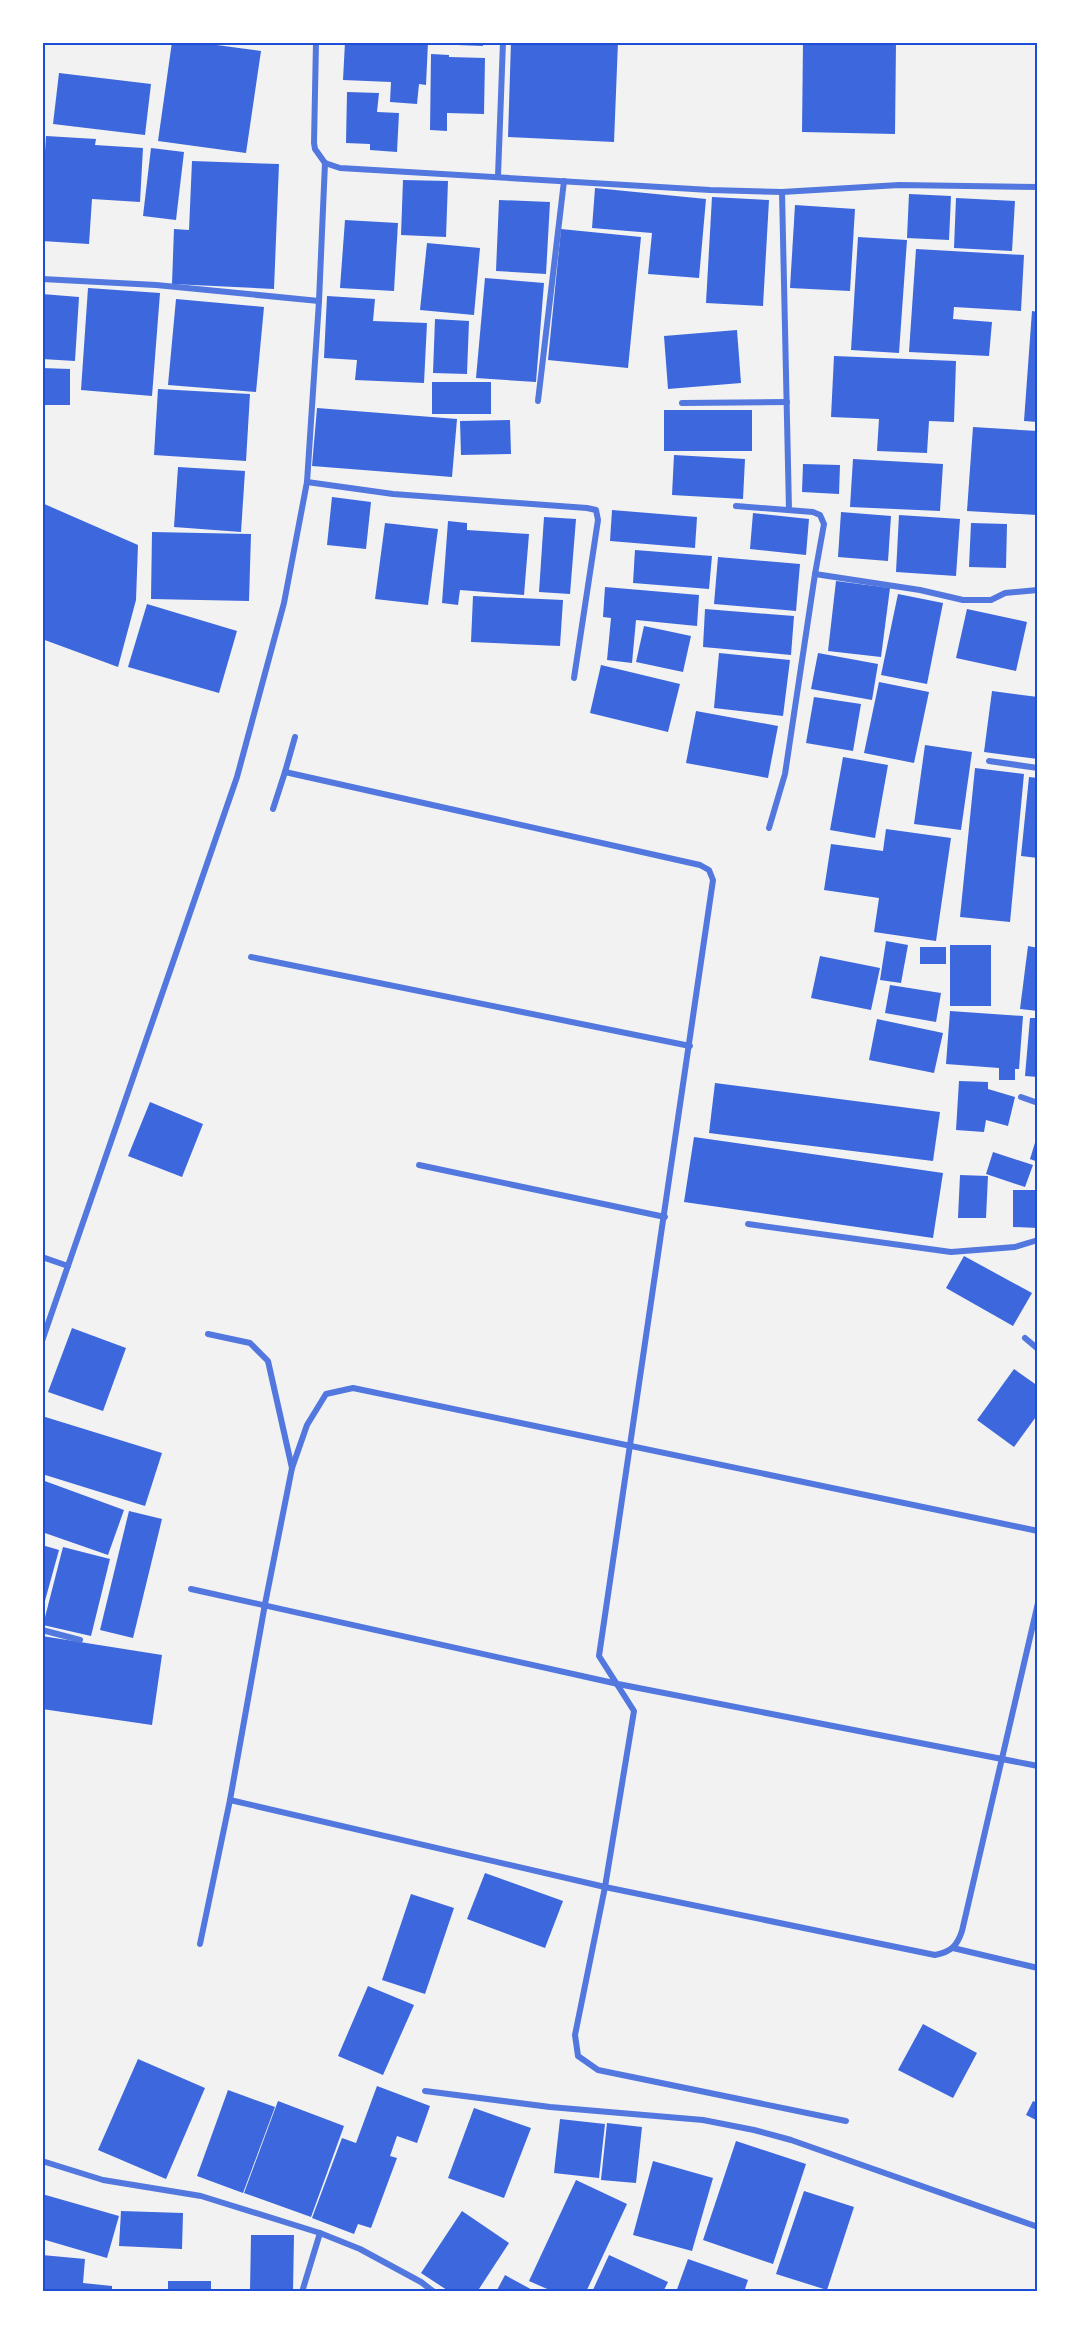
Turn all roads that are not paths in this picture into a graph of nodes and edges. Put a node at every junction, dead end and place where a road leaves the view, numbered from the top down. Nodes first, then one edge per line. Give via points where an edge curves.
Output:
1 (316, 42) edge
2 (503, 42) edge
3 (326, 163) junction
4 (498, 176) junction
5 (564, 181) junction
6 (1038, 187) edge
7 (782, 192) junction
8 (42, 279) edge
9 (319, 301) junction
10 (538, 401) dead end
11 (787, 402) junction
12 (682, 403) dead end
13 (307, 482) junction
14 (736, 506) dead end
15 (789, 510) junction
16 (815, 574) junction
17 (1038, 590) edge
18 (574, 678) dead end
19 (295, 737) dead end
20 (989, 761) dead end
21 (1038, 768) edge
22 (285, 772) junction
23 (273, 809) dead end
24 (769, 828) dead end
25 (251, 957) dead end
26 (690, 1046) junction
27 (1021, 1097) dead end
28 (1038, 1103) edge
29 (419, 1165) dead end
30 (665, 1217) junction
31 (748, 1224) dead end
32 (1038, 1240) edge
33 (42, 1257) edge
34 (68, 1266) junction
35 (208, 1334) dead end
36 (1025, 1338) dead end
37 (42, 1341) edge
38 (1038, 1349) edge
39 (629, 1446) junction
40 (292, 1468) junction
41 (1038, 1531) edge
42 (191, 1589) dead end
43 (1038, 1603) edge
44 (265, 1604) junction
45 (42, 1630) edge
46 (80, 1640) dead end
47 (618, 1684) junction
48 (1001, 1759) junction
49 (1038, 1766) edge
50 (230, 1800) junction
51 (605, 1887) junction
52 (200, 1944) dead end
53 (953, 1948) junction
54 (1038, 1968) edge
55 (425, 2091) dead end
56 (846, 2121) dead end
57 (42, 2161) edge
58 (1038, 2227) edge
59 (320, 2233) junction
60 (302, 2292) edge
61 (434, 2292) edge

1 - 3 street via 314,142
2 - 4 street
3 - 4 street via 340,168
3 - 9 street
4 - 5 street
5 - 7 street
5 - 10 street
6 - 7 street via 899,185
7 - 11 street
8 - 9 street via 156,285
9 - 13 street
11 - 12 street
11 - 15 street
13 - 18 street via 393,494 596,510 598,520
13 - 34 street via 284,603 237,777
14 - 15 street
15 - 16 street via 820,515 824,524
16 - 17 street via 963,600 991,600 1005,593
16 - 24 street via 785,774
19 - 22 street
20 - 21 street
22 - 23 street
22 - 26 street via 709,870 713,880
25 - 26 street
26 - 30 street
27 - 28 street
29 - 30 street
30 - 39 street
31 - 32 street via 951,1252 1015,1247
33 - 34 street
34 - 37 street
35 - 40 street via 250,1343 268,1361
36 - 38 street
39 - 40 street via 353,1388 326,1394 307,1425
39 - 41 street
39 - 47 street via 599,1656
40 - 44 street
42 - 44 street
43 - 48 street
44 - 47 street
44 - 50 street
45 - 46 street
47 - 48 street
47 - 51 street via 634,1711
48 - 49 street
48 - 53 street via 962,1931
50 - 51 street
50 - 52 street
51 - 53 street via 935,1955
51 - 56 street via 575,2035 578,2056 598,2070
53 - 54 street
55 - 58 street via 702,2120 754,2130
57 - 59 street via 103,2180 201,2196
59 - 60 street
59 - 61 street via 360,2250

